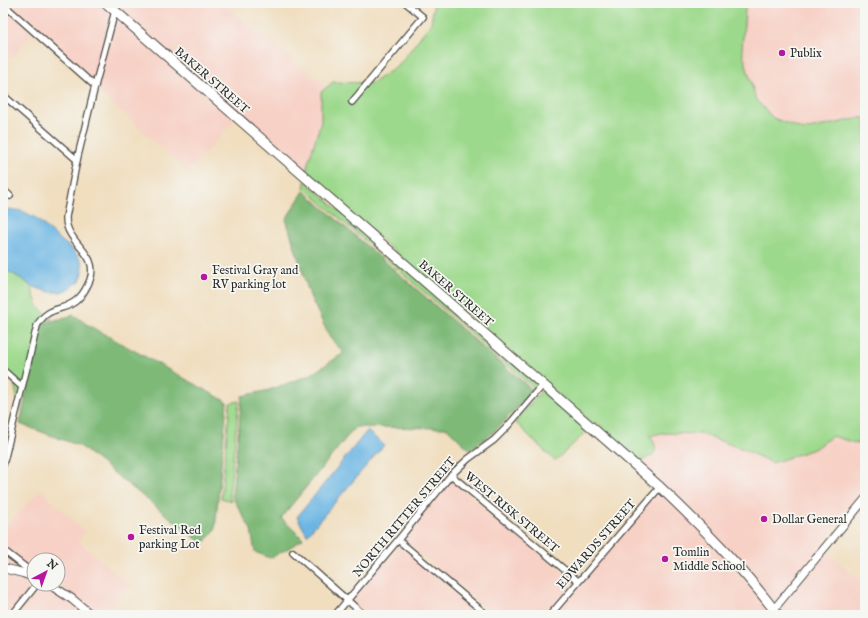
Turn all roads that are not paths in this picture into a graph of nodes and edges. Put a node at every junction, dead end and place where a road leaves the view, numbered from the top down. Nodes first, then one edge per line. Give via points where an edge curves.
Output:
1 (106, 3) edge
2 (406, 3) edge
3 (3, 4) edge
4 (115, 11) junction
5 (95, 86) junction
6 (3, 95) edge
7 (352, 102) dead end
8 (78, 160) junction
9 (3, 189) edge
10 (10, 196) dead end
11 (3, 370) edge
12 (543, 385) junction
13 (22, 387) junction
14 (3, 463) edge
15 (451, 475) junction
16 (660, 487) junction
17 (865, 499) edge
18 (398, 540) junction
19 (3, 550) edge
20 (293, 552) dead end
21 (3, 568) edge
22 (26, 569) edge
23 (26, 574) edge
24 (578, 581) junction
25 (31, 592) edge
26 (61, 592) edge
27 (347, 600) junction
28 (774, 613) edge
29 (12, 615) edge
30 (91, 615) edge
31 (335, 615) edge
32 (364, 615) edge
33 (488, 615) edge
34 (550, 615) edge

1 - 4 main road, BAKER STREET
2 - 7 street via 423,17
3 - 5 street
4 - 5 street
4 - 12 main road, BAKER STREET
5 - 8 street
6 - 8 street
8 - 13 street via 67,209 67,226 87,254 92,276 77,300 47,313 41,319
9 - 10 street
11 - 13 street
12 - 15 street, NORTH RITTER STREET via 494,440
12 - 16 main road, BAKER STREET
13 - 14 street
15 - 18 street, NORTH RITTER STREET
15 - 24 street, WEST RISK STREET
16 - 24 street, EDWARDS STREET
16 - 28 main road, BAKER STREET via 720,546
17 - 28 street
18 - 27 street, NORTH RITTER STREET
18 - 33 street
19 - 22 street
20 - 27 street
21 - 23 main road
24 - 34 street, EDWARDS STREET
25 - 29 street
26 - 30 main road
27 - 31 street, NORTH RITTER STREET
27 - 32 street

